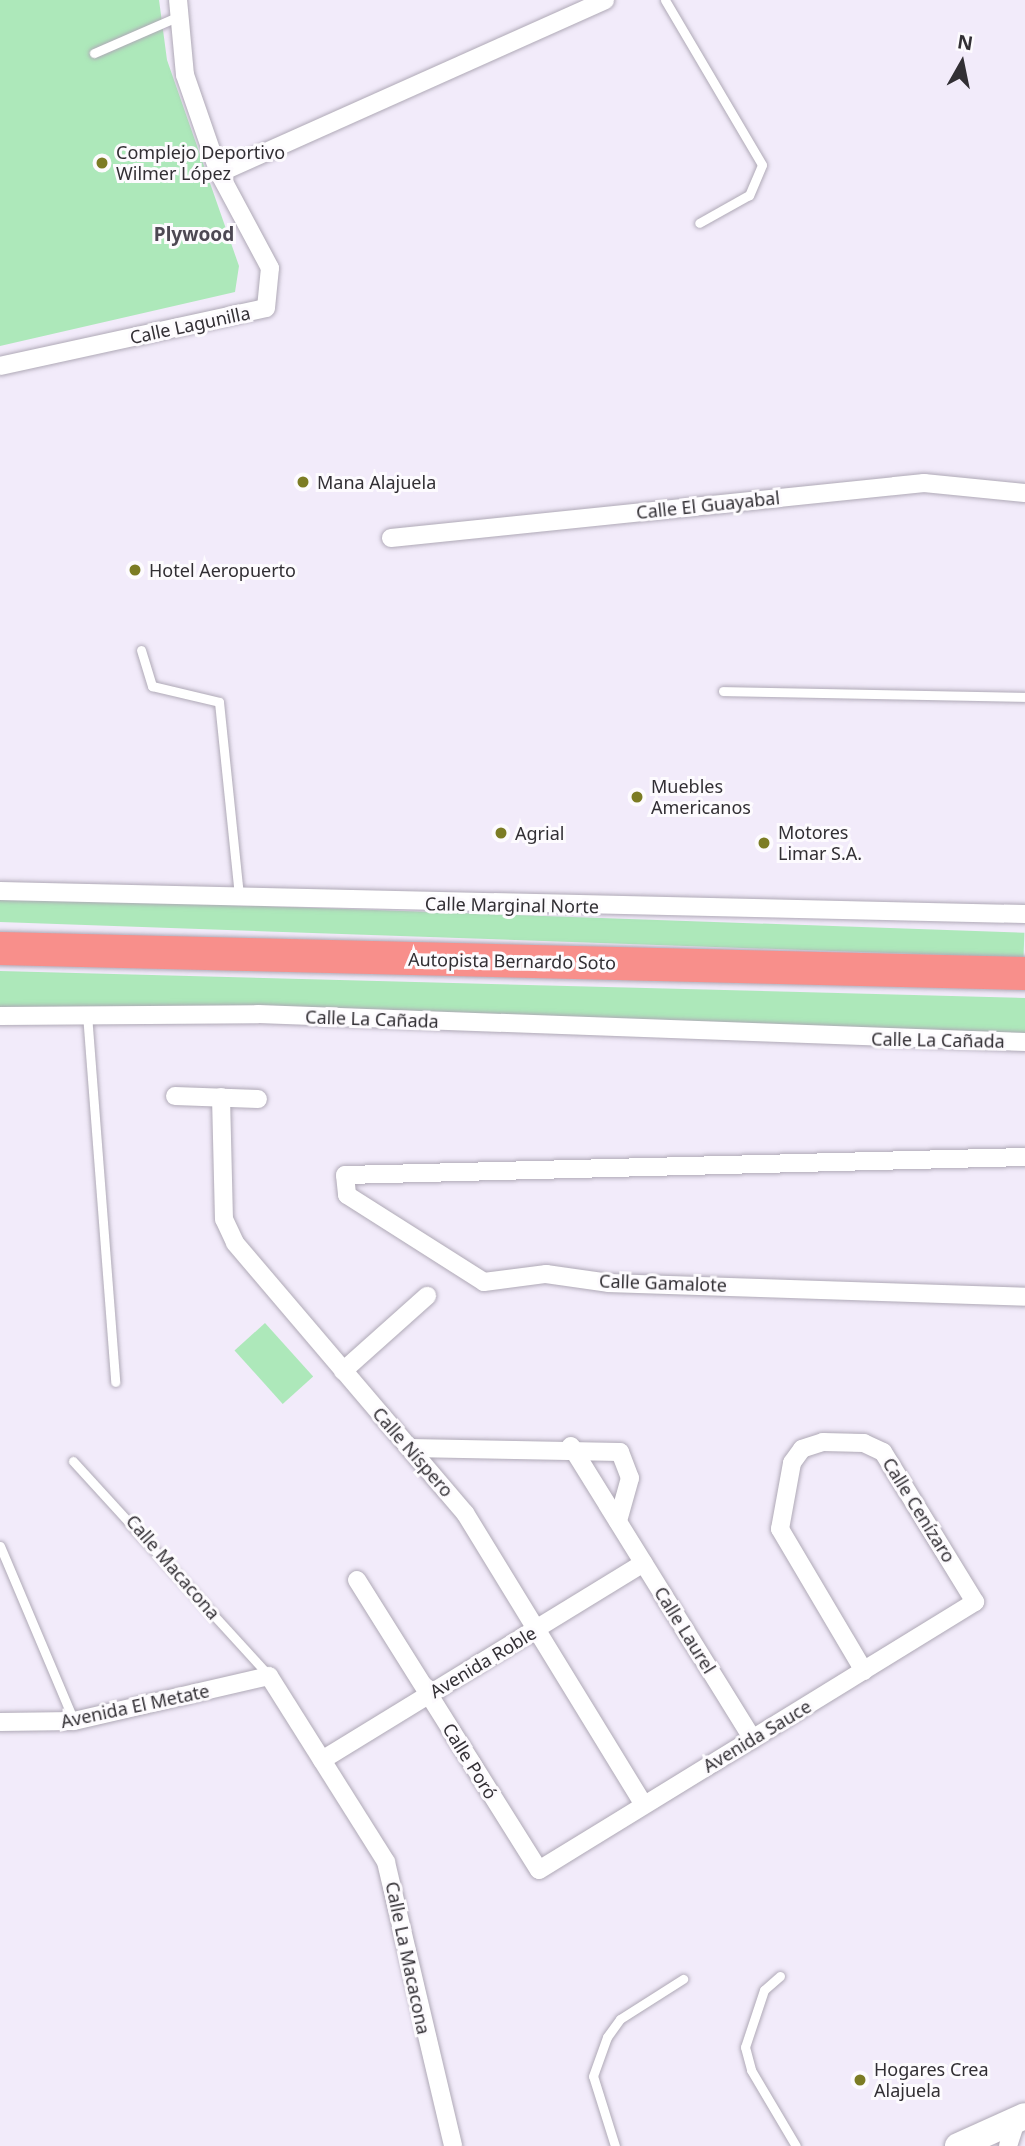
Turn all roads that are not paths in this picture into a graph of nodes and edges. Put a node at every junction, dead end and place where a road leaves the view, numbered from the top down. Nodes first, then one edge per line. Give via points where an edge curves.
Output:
1 (605, 0) edge
2 (665, 0) edge
3 (178, 8) edge
4 (94, 53) dead end
5 (219, 173) junction
6 (699, 223) dead end
7 (0, 366) edge
8 (1025, 493) edge
9 (391, 538) dead end
10 (141, 650) dead end
11 (723, 691) dead end
12 (1025, 697) edge
13 (0, 891) edge
14 (239, 898) junction
15 (1025, 915) edge
16 (0, 948) edge
17 (1025, 973) edge
18 (87, 1014) junction
19 (0, 1016) edge
20 (1025, 1042) edge
21 (175, 1096) dead end
22 (221, 1097) junction
23 (258, 1099) dead end
24 (1025, 1157) edge
25 (427, 1296) dead end
26 (1025, 1297) edge
27 (342, 1371) junction
28 (115, 1382) dead end
29 (571, 1447) junction
30 (410, 1448) junction
31 (73, 1461) dead end
32 (618, 1521) junction
33 (0, 1546) edge
34 (644, 1563) junction
35 (358, 1580) dead end
36 (975, 1602) joint
37 (538, 1629) junction
38 (864, 1671) junction
39 (269, 1676) junction
40 (429, 1695) junction
41 (74, 1721) junction
42 (0, 1723) edge
43 (753, 1739) junction
44 (322, 1760) junction
45 (644, 1805) junction
46 (539, 1870) joint
47 (780, 1976) dead end
48 (683, 1979) dead end
49 (1021, 2119) edge
50 (453, 2146) edge
51 (615, 2146) edge
52 (796, 2146) edge
53 (958, 2146) edge
54 (1008, 2146) edge

1 - 5 street
2 - 6 lane via 762,165 762,178 749,195
3 - 4 lane
3 - 5 street, Calle Lagunilla via 185,75
5 - 7 street, Calle Lagunilla via 270,268 266,308
8 - 9 street, Calle El Guayabal via 924,483
10 - 14 lane via 152,685 219,702
11 - 12 lane
13 - 14 street, Calle Marginal Norte
14 - 15 street, Calle Marginal Norte
16 - 17 highway, Autopista Bernardo Soto
18 - 19 street, Calle La Cañada
18 - 20 street, Calle La Cañada
18 - 28 lane
21 - 22 street
22 - 23 street
22 - 27 street, Calle Níspero via 224,1219 250,1268
24 - 26 street, Calle Gamalote via 345,1175 347,1195 484,1282 546,1274 609,1283
25 - 27 street
27 - 30 street, Calle Níspero
29 - 30 street
29 - 32 street, Calle Laurel
29 - 32 street via 607,1448 628,1462 627,1499
30 - 37 street, Calle Níspero via 465,1513
31 - 39 lane, Calle Macacona
32 - 34 street, Calle Laurel
33 - 41 lane
34 - 37 street, Avenida Roble
34 - 43 street, Calle Laurel
35 - 40 street, Calle Poró
36 - 38 street, Avenida Sauce
36 - 38 street, Calle Cenízaro via 883,1452 844,1441 802,1449 792,1463 779,1529
37 - 40 street, Avenida Roble
37 - 45 street, Calle Níspero
38 - 43 street, Avenida Sauce
39 - 41 street, Avenida El Metate
39 - 44 street, Calle La Macacona
40 - 44 street, Avenida Roble
40 - 46 street, Calle Poró
41 - 42 street, Avenida El Metate
43 - 45 street, Avenida Sauce
44 - 50 street, Calle La Macacona via 386,1862
45 - 46 street, Avenida Sauce
47 - 52 lane via 764,1990 745,2047 751,2070
48 - 51 lane via 620,2019 607,2038 593,2076
49 - 53 main road
49 - 54 street

